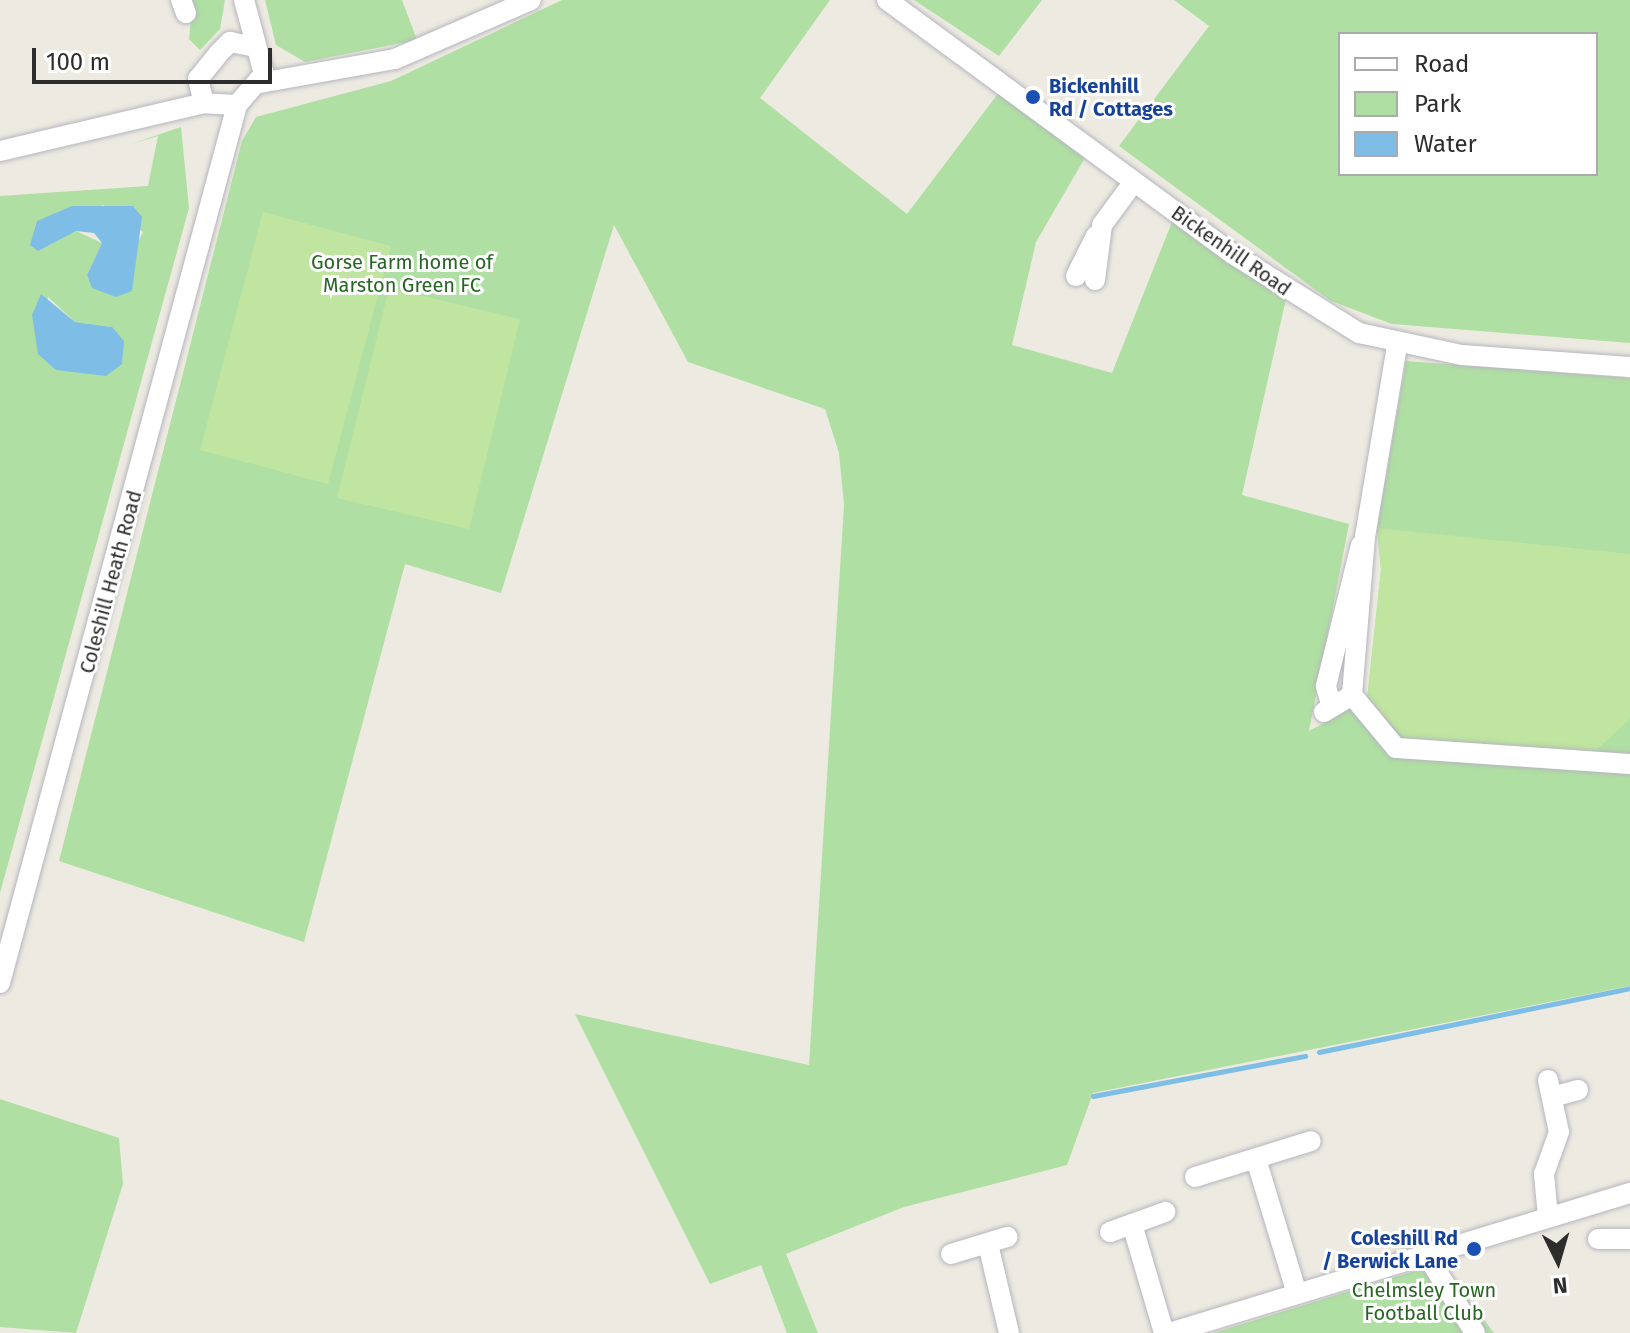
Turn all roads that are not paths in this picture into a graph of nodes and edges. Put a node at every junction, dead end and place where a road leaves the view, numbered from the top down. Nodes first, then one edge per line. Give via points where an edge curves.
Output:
1 (531, 0) edge
2 (887, 0) edge
3 (244, 1) edge
4 (230, 42) junction
5 (258, 54) junction
6 (308, 75) junction
7 (198, 79) junction
8 (260, 83) junction
9 (209, 105) junction
10 (237, 105) junction
11 (166, 110) junction
12 (0, 151) edge
13 (215, 180) junction
14 (1133, 183) junction
15 (1085, 278) dead end
16 (1397, 346) junction
17 (1630, 367) edge
18 (1365, 537) junction
19 (1352, 695) junction
20 (1630, 764) edge
21 (0, 983) edge
22 (1578, 1090) dead end
23 (1311, 1141) dead end
24 (1256, 1159) junction
25 (1195, 1177) dead end
26 (1630, 1193) edge
27 (1165, 1212) dead end
28 (1548, 1217) junction
29 (1132, 1224) junction
30 (1110, 1232) dead end
31 (1598, 1239) dead end
32 (1630, 1239) edge
33 (951, 1254) dead end
34 (1426, 1254) junction
35 (1297, 1294) junction
36 (1009, 1333) edge
37 (1166, 1333) edge
38 (1475, 1333) edge

1 - 6 street via 395,59
2 - 14 street, Bickenhill Road
3 - 4 street
3 - 5 street
4 - 5 street
4 - 7 street
5 - 6 street
5 - 8 street
6 - 8 street
7 - 9 street
7 - 11 street
8 - 10 street
9 - 10 street
9 - 11 street
9 - 13 street, Coleshill Heath Road
10 - 13 street, Coleshill Heath Road
11 - 12 street via 59,143
13 - 21 street, Coleshill Heath Road
14 - 15 street via 1102,225
14 - 16 street, Bickenhill Road via 1324,314
16 - 17 street, Bickenhill Road
16 - 18 street
18 - 19 street
18 - 19 street via 1349,574 1326,686 1327,708
19 - 20 street via 1396,748
22 - 28 street via 1550,1088 1559,1132 1544,1174
23 - 24 street
24 - 25 street
24 - 35 street
26 - 28 street
27 - 29 street
28 - 34 street
29 - 30 street
29 - 37 street
31 - 32 street
33 - 36 street via 998,1241
34 - 35 street
34 - 38 street
35 - 37 street

